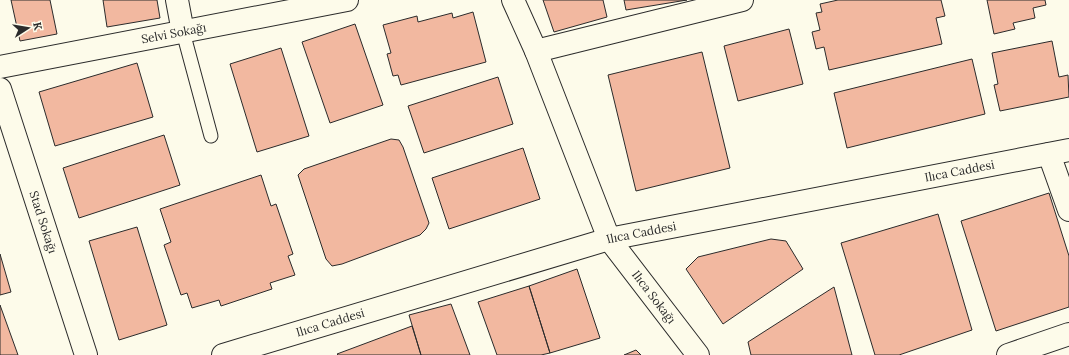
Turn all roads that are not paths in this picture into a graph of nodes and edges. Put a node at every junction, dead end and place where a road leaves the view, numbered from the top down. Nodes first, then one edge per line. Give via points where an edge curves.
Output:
1 (176, 0) edge
2 (347, 0) edge
3 (513, 0) edge
4 (742, 0) edge
5 (183, 32) junction
6 (536, 50) junction
7 (0, 67) edge
8 (0, 89) edge
9 (211, 136) dead end
10 (1059, 152) edge
11 (1069, 210) edge
12 (609, 238) junction
13 (1069, 334) edge
14 (86, 355) edge
15 (223, 355) edge
16 (698, 355) edge
17 (1008, 355) edge

1 - 5 street
2 - 5 street, Selvi Sokağı
3 - 6 street, Ilıca Sokağı
4 - 6 street
5 - 7 street, Selvi Sokağı
5 - 9 lane
6 - 12 street, Ilıca Sokağı
8 - 14 street, Stad Sokağı
10 - 11 street
10 - 12 street, Ilıca Caddesi
12 - 15 street, Ilıca Caddesi
12 - 16 street, Ilıca Sokağı
13 - 17 street

